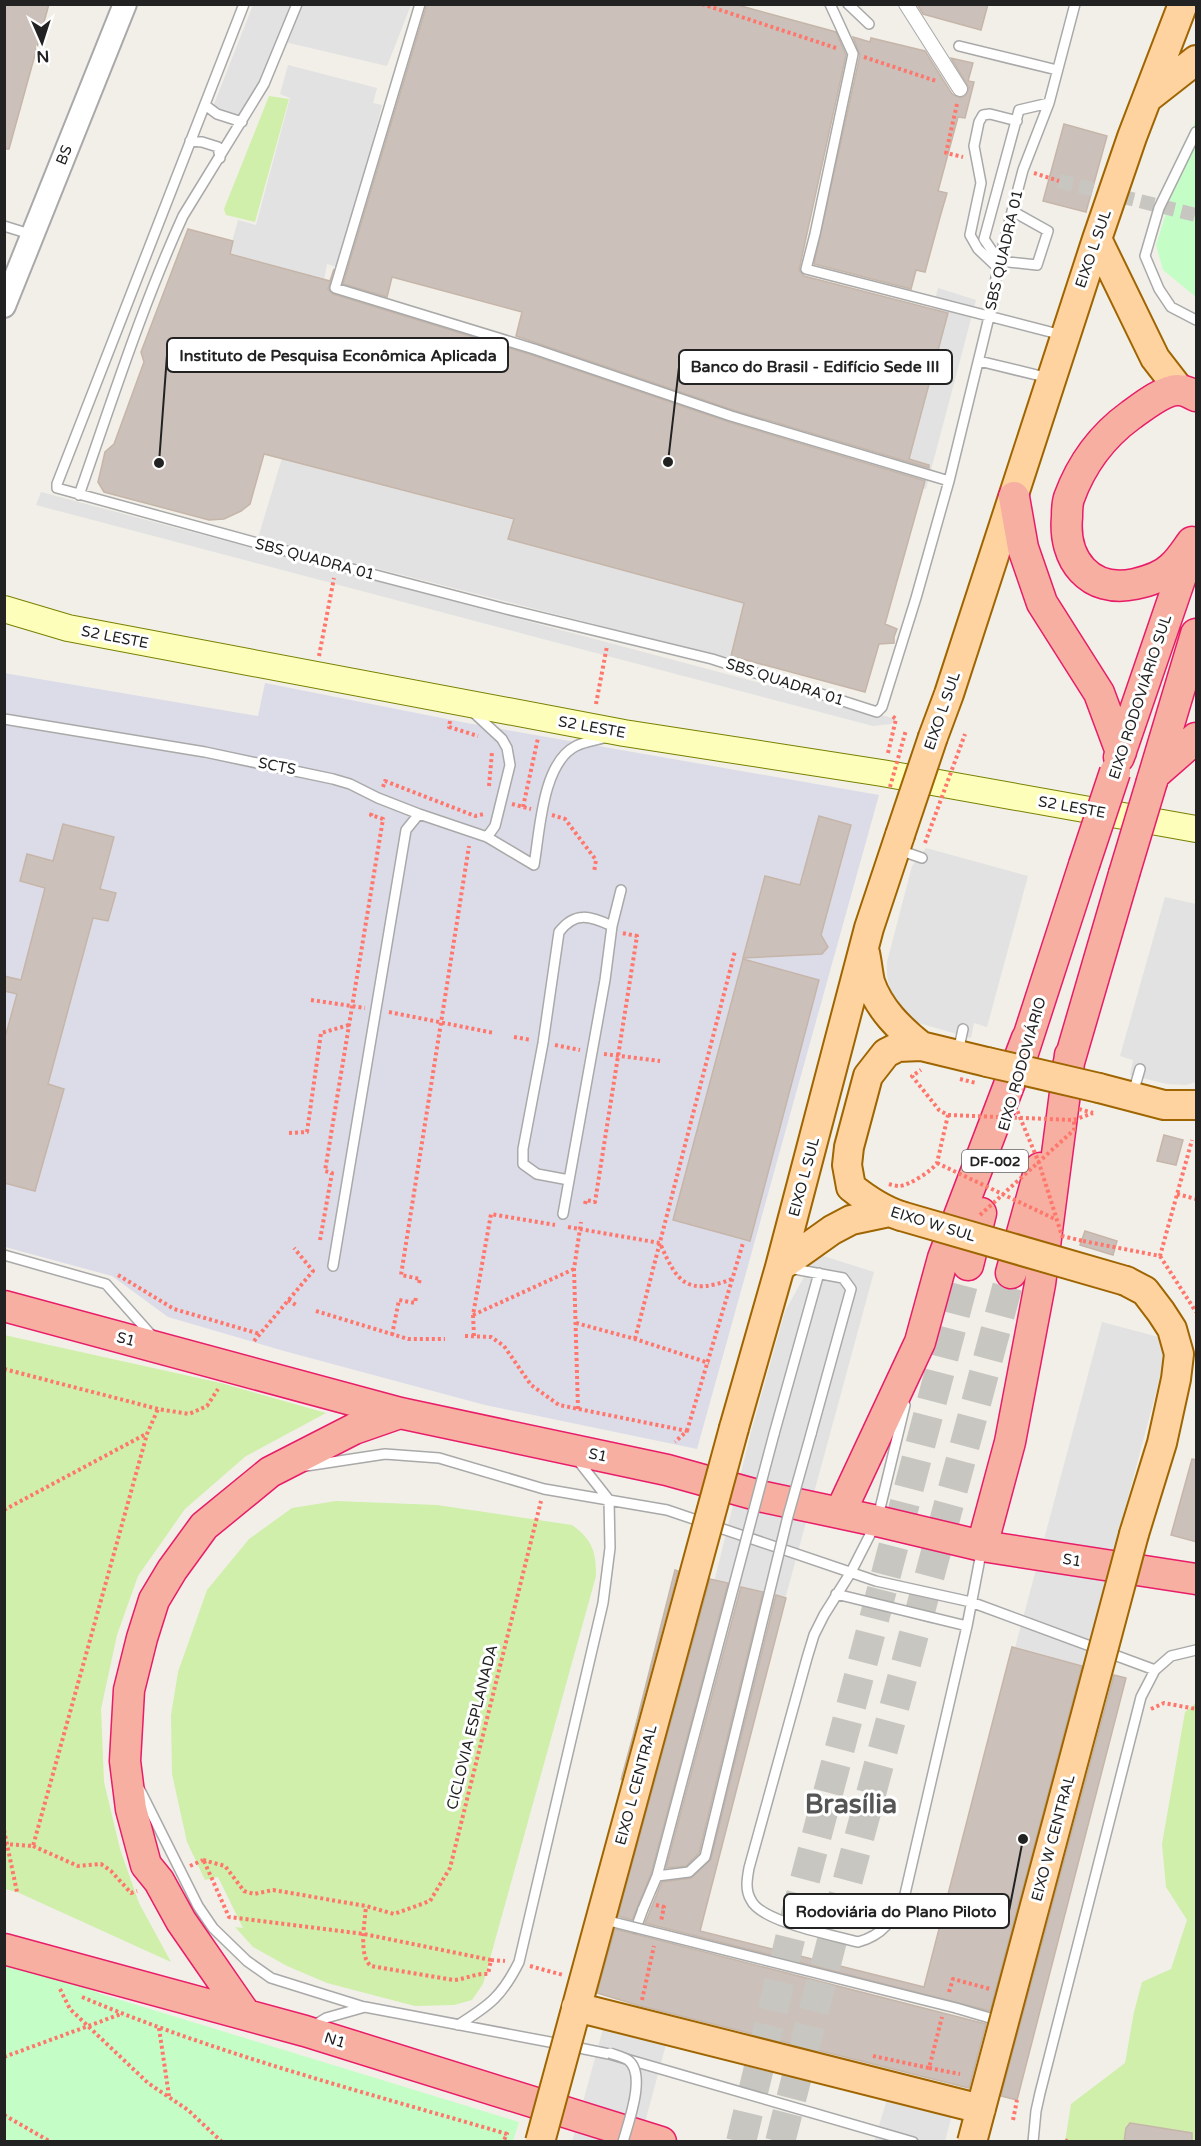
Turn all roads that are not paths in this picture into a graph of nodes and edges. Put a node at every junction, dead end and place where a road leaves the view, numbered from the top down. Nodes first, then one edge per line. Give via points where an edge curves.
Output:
1 (124, 4) edge
2 (244, 4) edge
3 (297, 4) edge
4 (420, 4) edge
5 (830, 4) edge
6 (848, 4) edge
7 (906, 4) edge
8 (1075, 4) edge
9 (1183, 4) edge
10 (869, 24) dead end
11 (959, 46) dead end
12 (1197, 60) edge
13 (1057, 70) junction
14 (960, 89) road end
15 (1149, 97) junction
16 (1049, 103) junction
17 (205, 105) junction
18 (1017, 121) junction
19 (242, 122) junction
20 (1197, 132) edge
21 (190, 141) junction
22 (220, 158) junction
23 (1012, 211) junction
24 (4, 226) edge
25 (33, 235) junction
26 (1097, 239) junction
27 (999, 264) junction
28 (4, 306) edge
29 (989, 317) junction
30 (1197, 320) edge
31 (1064, 336) junction
32 (979, 361) junction
33 (1050, 378) junction
34 (1188, 393) edge
35 (949, 481) junction
36 (79, 495) junction
37 (1014, 497) junction
38 (1194, 536) edge
39 (4, 609) edge
40 (68, 628) junction
41 (4, 629) edge
42 (1197, 634) edge
43 (456, 712) junction
44 (4, 719) edge
45 (624, 733) junction
46 (1197, 738) edge
47 (1118, 762) junction
48 (1154, 777) junction
49 (419, 814) junction
50 (1197, 829) edge
51 (487, 837) junction
52 (907, 843) junction
53 (922, 858) dead end
54 (1084, 865) joint
55 (621, 890) dead end
56 (612, 926) junction
57 (864, 948) junction
58 (1026, 1038) junction
59 (921, 1046) junction
60 (1070, 1055) junction
61 (1140, 1069) dead end
62 (1132, 1097) junction
63 (1197, 1105) edge
64 (569, 1180) junction
65 (564, 1214) dead end
66 (895, 1214) junction
67 (4, 1255) edge
68 (968, 1265) tunnel mouth
69 (333, 1266) dead end
70 (780, 1267) junction
71 (819, 1273) junction
72 (1011, 1273) tunnel mouth
73 (4, 1306) edge
74 (920, 1342) junction
75 (165, 1350) junction
76 (400, 1413) junction
77 (734, 1428) joint
78 (569, 1449) junction
79 (270, 1472) junction
80 (609, 1500) junction
81 (840, 1513) junction
82 (877, 1521) junction
83 (1134, 1534) joint
84 (982, 1546) junction
85 (850, 1572) junction
86 (1197, 1579) edge
87 (836, 1594) junction
88 (971, 1602) junction
89 (967, 1626) junction
90 (1197, 1650) edge
91 (1155, 1670) junction
92 (125, 1761) junction
93 (657, 1876) junction
94 (600, 1919) junction
95 (636, 1928) junction
96 (4, 1949) edge
97 (365, 2007) junction
98 (576, 2007) junction
99 (246, 2015) junction
100 (1005, 2023) junction
101 (458, 2025) junction
102 (305, 2031) junction
103 (567, 2045) junction
104 (981, 2109) junction
105 (540, 2142) edge
106 (623, 2142) edge
107 (661, 2142) edge
108 (913, 2142) edge
109 (972, 2142) edge
110 (1033, 2142) edge

1 - 25 street, BS
2 - 17 lane, SBS QUADRA 01
3 - 19 lane via 264,84
4 - 35 lane via 335,288 534,348 731,416
5 - 29 lane via 853,54 806,269
6 - 10 lane
7 - 14 street
8 - 13 lane, SBS QUADRA 01
9 - 15 main road, EIXO L SUL
11 - 13 lane
12 - 15 main road
13 - 16 lane, SBS QUADRA 01
15 - 26 main road, EIXO L SUL
16 - 18 lane via 1019,111
16 - 23 lane, SBS QUADRA 01
17 - 19 lane via 217,114
17 - 21 lane, SBS QUADRA 01
18 - 27 lane via 984,240
18 - 27 lane via 983,115 974,146 981,183 970,235 978,249
19 - 22 lane
20 - 30 lane via 1159,208 1145,256 1171,307
21 - 22 lane via 218,147
21 - 36 lane, SBS QUADRA 01 via 57,484 58,488
22 - 36 lane via 173,238
23 - 27 lane, SBS QUADRA 01
23 - 27 lane via 1048,231 1037,265
24 - 25 lane
25 - 28 street, BS
26 - 31 main road, EIXO L SUL
26 - 34 main road via 1155,358
27 - 29 lane, SBS QUADRA 01
29 - 31 lane
29 - 32 lane, SBS QUADRA 01
31 - 33 main road, EIXO L SUL
32 - 33 lane
32 - 35 lane, SBS QUADRA 01
33 - 37 main road, EIXO L SUL
34 - 38 highway via 1151,400 1096,448 1068,501 1066,527 1068,547 1081,571 1109,585 1160,576 1173,567
35 - 36 lane, SBS QUADRA 01 via 916,598 882,707 877,712 712,659 439,592
37 - 47 highway via 1023,548 1042,603 1099,693
37 - 52 main road, EIXO L SUL, bridge via 949,694 920,733
38 - 47 highway, EIXO RODOVIÁRIO SUL / DF-002
39 - 40 main road, S2 LESTE
40 - 41 main road, S2 LESTE
40 - 43 main road, S2 LESTE
42 - 48 highway, DF-002
43 - 45 main road, S2 LESTE
43 - 51 lane via 497,732 507,748 510,765 495,826
44 - 49 lane, SCTS via 307,772 350,784
45 - 50 main road, S2 LESTE via 882,773
45 - 51 lane, SCTS via 576,746 560,758 548,779 534,865
46 - 48 highway
47 - 54 highway, EIXO RODOVIÁRIO SUL / DF-002, bridge
48 - 60 highway, DF-002, bridge
49 - 51 lane, SCTS
49 - 69 lane via 406,830
52 - 53 lane
52 - 57 main road, EIXO L SUL
54 - 58 highway, EIXO RODOVIÁRIO / DF-002
55 - 56 lane
56 - 64 lane
56 - 64 lane via 579,917 567,922 559,932 523,1164 537,1174
57 - 59 main road via 871,983 885,1011
57 - 70 main road, EIXO L SUL
58 - 68 highway, EIXO RODOVIÁRIO / DF-002
58 - 74 highway via 943,1258
59 - 62 main road, EIXO W SUL, bridge via 960,1042 987,1062
59 - 66 main road, EIXO W SUL via 898,1047 886,1053 868,1076 849,1147 851,1187
60 - 72 highway, DF-002
60 - 84 highway via 1040,1284 1010,1442
61 - 62 lane
62 - 63 main road, EIXO W SUL via 1164,1105
64 - 65 lane
66 - 70 main road via 851,1220
66 - 83 main road, EIXO W SUL, bridge via 1126,1281 1145,1291 1161,1312 1172,1329 1179,1354 1176,1379 1162,1443
67 - 75 lane via 106,1284
70 - 71 lane
70 - 77 main road, EIXO L SUL
71 - 93 lane, bridge
71 - 93 lane, bridge via 843,1278 851,1289 788,1516 705,1857 689,1872
73 - 75 highway, S1
74 - 81 highway
74 - 82 lane
75 - 76 highway, S1
76 - 78 highway, S1
76 - 79 highway via 354,1429
77 - 94 main road, EIXO L CENTRAL, bridge
78 - 80 lane
78 - 81 highway, S1
79 - 80 lane via 385,1454 439,1458 544,1489
79 - 92 highway via 204,1526 154,1600 129,1690
80 - 85 lane via 667,1510
80 - 101 lane via 610,1548 603,1603 519,1962 493,2001
81 - 82 highway, S1
82 - 84 highway, S1
82 - 85 lane
83 - 100 main road, EIXO W CENTRAL, bridge
84 - 86 highway, S1
84 - 88 lane
85 - 87 lane
85 - 88 lane
87 - 89 lane
87 - 89 lane via 814,1635 747,1886 758,1910 772,1918 858,1942 883,1930 904,1894
88 - 89 lane
88 - 91 lane
90 - 91 lane via 1171,1656
91 - 110 lane via 1141,1697 1040,2093
92 - 97 lane via 198,1906 213,1928 271,1978
92 - 99 highway via 131,1809 146,1865
93 - 95 lane, bridge
94 - 95 lane, bridge
94 - 98 main road, EIXO L CENTRAL, bridge
95 - 100 lane, bridge
96 - 99 highway, N1
97 - 101 lane
97 - 102 lane via 326,2018
98 - 103 main road, EIXO L CENTRAL, bridge
98 - 104 main road, bridge
99 - 102 highway, N1
100 - 104 main road, EIXO W CENTRAL, bridge
101 - 108 lane via 609,2054
102 - 107 highway, N1
103 - 105 main road, EIXO L CENTRAL, bridge
103 - 106 lane, bridge via 610,2053 628,2061 635,2070 637,2082
104 - 109 main road, EIXO W CENTRAL, bridge

